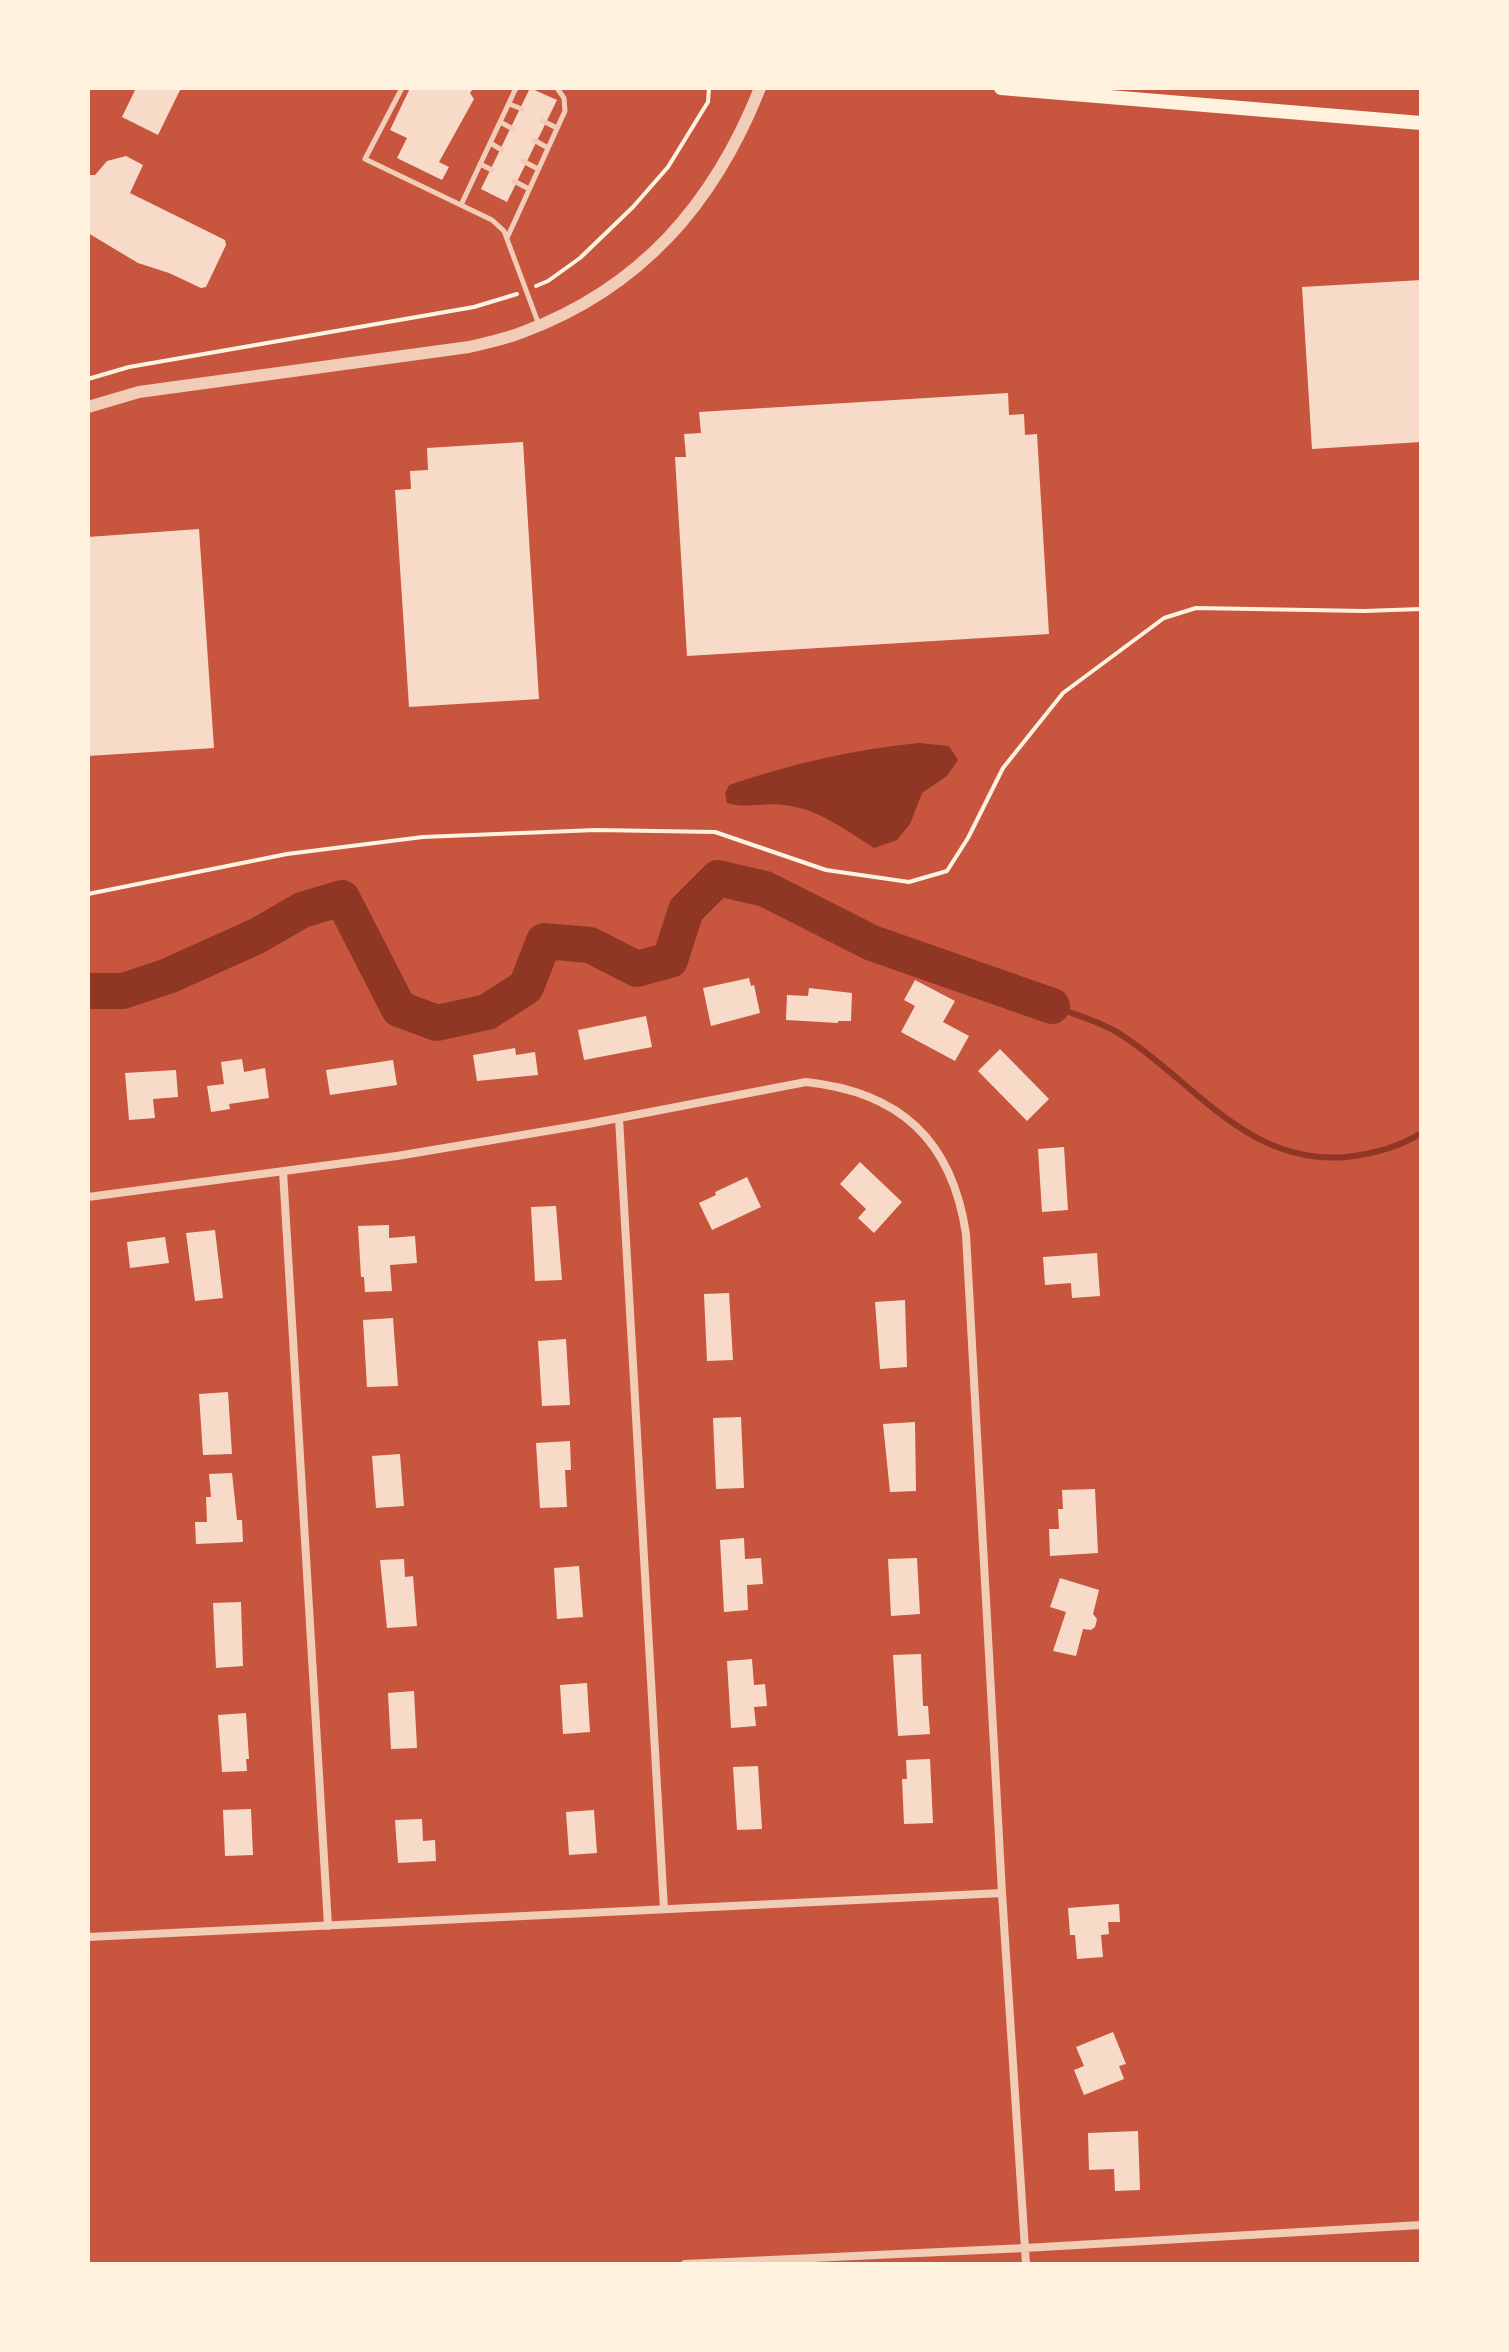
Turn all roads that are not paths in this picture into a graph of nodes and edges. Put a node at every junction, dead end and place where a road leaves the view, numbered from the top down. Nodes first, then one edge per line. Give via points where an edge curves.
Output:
1 (402, 88) edge
2 (516, 88) edge
3 (557, 88) edge
4 (760, 88) edge
5 (1001, 88) edge
6 (1075, 91) edge
7 (509, 104) junction
8 (522, 109) dead end
9 (543, 121) dead end
10 (500, 122) junction
11 (1421, 123) edge
12 (557, 128) junction
13 (513, 129) dead end
14 (534, 140) dead end
15 (490, 143) junction
16 (548, 148) junction
17 (502, 150) dead end
18 (523, 161) dead end
19 (480, 164) junction
20 (538, 169) junction
21 (492, 170) dead end
22 (514, 181) dead end
23 (529, 189) junction
24 (461, 205) junction
25 (507, 237) junction
26 (539, 325) junction
27 (88, 407) edge
28 (619, 1118) junction
29 (283, 1171) junction
30 (88, 1197) edge
31 (1002, 1893) junction
32 (664, 1909) junction
33 (328, 1926) junction
34 (88, 1937) edge
35 (1421, 2225) edge
36 (1025, 2248) junction
37 (685, 2264) edge
38 (1026, 2264) edge

1 - 24 lane via 365,159
2 - 7 lane
3 - 12 lane via 565,111
4 - 26 street via 724,165 694,210 616,283
5 - 6 main road
6 - 11 main road
7 - 8 lane
7 - 10 lane
9 - 12 lane
10 - 13 lane
10 - 15 lane
12 - 16 lane
14 - 16 lane
15 - 17 lane
15 - 19 lane
16 - 20 lane
18 - 20 lane
19 - 21 lane
19 - 24 lane
20 - 23 lane
22 - 23 lane
23 - 25 lane
24 - 25 lane via 492,220
25 - 26 lane
26 - 27 street via 469,347 139,392
28 - 29 street
28 - 31 street via 806,1082 837,1085 893,1108 916,1126 952,1176 966,1234
28 - 32 street
29 - 30 street
29 - 33 street
31 - 32 street
31 - 36 street
32 - 33 street
33 - 34 street
35 - 36 street
36 - 37 street
36 - 38 street

